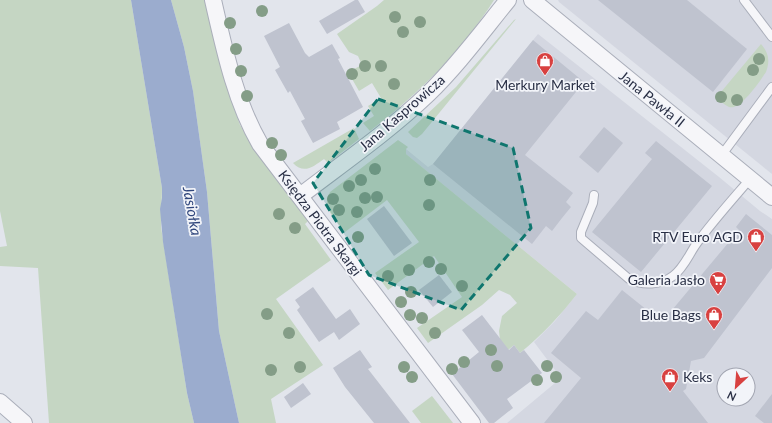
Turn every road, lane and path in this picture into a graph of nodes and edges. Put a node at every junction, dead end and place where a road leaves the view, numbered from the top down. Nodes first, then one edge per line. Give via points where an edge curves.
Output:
1 (213, 0) edge
2 (508, 0) edge
3 (532, 0) edge
4 (744, 0) edge
5 (772, 37) edge
6 (772, 87) edge
7 (721, 156) junction
8 (750, 179) junction
9 (300, 196) junction
10 (594, 196) dead end
11 (772, 197) edge
12 (0, 402) edge
13 (24, 423) edge
14 (472, 423) edge

1 - 9 street, Księdza Piotra Skargi via 237,94 246,118 260,144
2 - 9 street, Jana Kasprowicza via 453,69 427,95 394,124
3 - 7 street, Jana Pawła II
4 - 5 lane
6 - 7 lane
7 - 8 street, Jana Pawła II
8 - 10 lane via 696,243 677,272 669,278 647,284 629,279 582,238 581,232
8 - 11 street, Jana Pawła II
9 - 14 street, Księdza Piotra Skargi
12 - 13 street

